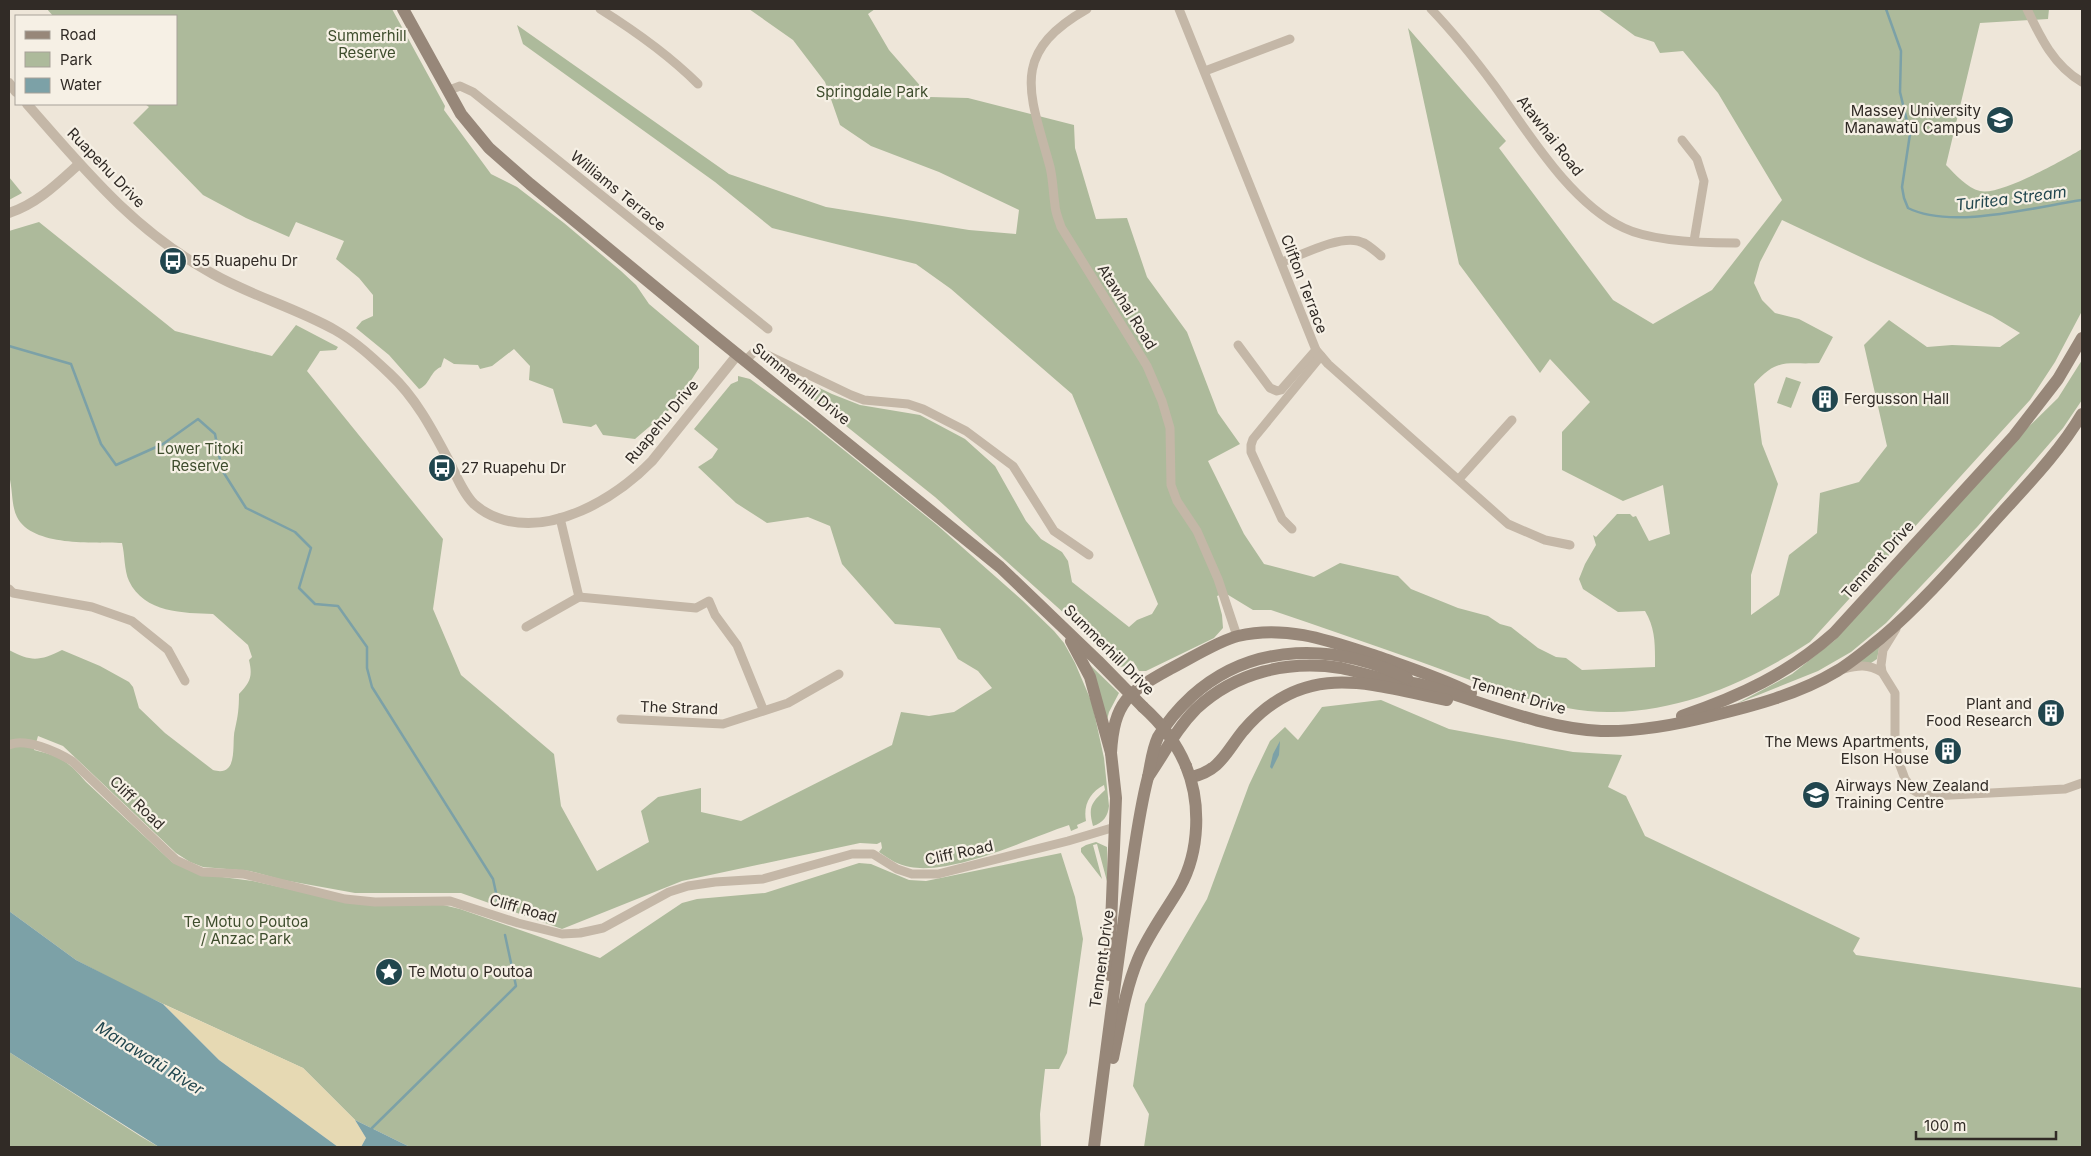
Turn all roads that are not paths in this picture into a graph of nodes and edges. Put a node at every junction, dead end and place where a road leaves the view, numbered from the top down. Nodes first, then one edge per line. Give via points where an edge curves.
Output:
1 (402, 9) edge
2 (600, 9) edge
3 (1087, 9) edge
4 (1180, 9) edge
5 (1431, 9) edge
6 (2027, 9) edge
7 (1290, 39) dead end
8 (1205, 71) junction
9 (2082, 82) edge
10 (698, 84) dead end
11 (447, 91) junction
12 (28, 105) edge
13 (1682, 140) dead end
14 (79, 164) junction
15 (9, 213) edge
16 (1694, 241) junction
17 (1736, 242) dead end
18 (1381, 256) dead end
19 (1282, 262) junction
20 (768, 329) dead end
21 (2082, 338) edge
22 (1238, 345) dead end
23 (1319, 353) junction
24 (742, 357) junction
25 (2082, 414) edge
26 (1512, 420) dead end
27 (1459, 479) junction
28 (560, 518) junction
29 (1292, 529) dead end
30 (1570, 545) dead end
31 (1089, 555) dead end
32 (9, 589) edge
33 (579, 598) junction
34 (1055, 619) junction
35 (1903, 619) junction
36 (526, 627) dead end
37 (1236, 636) junction
38 (1837, 671) junction
39 (1882, 672) junction
40 (839, 674) dead end
41 (185, 682) dead end
42 (1130, 694) junction
43 (763, 709) junction
44 (1504, 710) junction
45 (621, 719) dead end
46 (1640, 730) junction
47 (9, 745) edge
48 (1111, 752) junction
49 (1188, 772) junction
50 (2082, 783) edge
51 (1115, 827) junction
52 (1106, 1059) junction
53 (1096, 1131) junction
54 (1094, 1147) edge

1 - 11 main road, Summerhill Drive
2 - 10 street via 647,39
3 - 37 street, Atawhai Road via 1061,25 1046,40 1038,50 1030,72 1031,100 1051,171 1055,207 1061,227 1146,366 1162,401 1170,428 1171,485 1177,502 1197,531 1218,579
4 - 8 street, Clifton Terrace
5 - 16 street, Atawhai Road via 1459,39 1558,173 1595,210 1639,234
6 - 9 street via 2041,41 2056,60
7 - 8 street
8 - 19 street, Clifton Terrace
11 - 20 street, Williams Terrace via 460,86 473,92
11 - 24 main road, Summerhill Drive via 472,127 506,164
12 - 14 street, Ruapehu Drive
13 - 16 street via 1697,159 1704,181
14 - 15 street via 44,194
14 - 28 street, Ruapehu Drive via 108,196 174,251 213,274 335,330 371,356 416,404 468,496 484,512 516,522
16 - 17 street, Atawhai Road
18 - 19 street via 1367,244 1342,241
19 - 23 street, Clifton Terrace
21 - 46 main road, Tennent Drive via 2058,379 2014,436 1850,616 1816,648 1764,683 1711,706
22 - 23 street via 1270,388 1277,391
23 - 27 street, Clifton Terrace
23 - 29 street via 1250,445 1282,519
24 - 28 street, Ruapehu Drive via 637,476 595,505
24 - 31 street via 754,351 761,352 851,396 908,404 966,431 1013,466 1054,531
24 - 34 main road, Summerhill Drive via 986,556
25 - 35 main road, Tennent Drive via 2052,457 1936,587
26 - 27 street
27 - 30 street, Clifton Terrace via 1508,524 1544,540
28 - 33 street
32 - 41 street via 13,593 92,607 132,621 168,650
33 - 36 street
33 - 43 street via 696,608 709,601 737,645
34 - 42 main road, Summerhill Drive
34 - 48 main road via 1075,647 1090,677
35 - 38 main road, Tennent Drive
35 - 39 street via 1883,650 1880,659
37 - 42 main road via 1150,680
37 - 44 main road via 1279,631 1318,637 1442,678
38 - 39 street via 1862,665
38 - 46 main road, Tennent Drive via 1783,695 1737,710
39 - 50 street via 1895,693 1898,760 1905,779 1918,793 1945,796 2065,789
40 - 43 street, The Strand via 788,702
42 - 48 main road via 1118,712
42 - 49 main road, Summerhill Drive, bridge via 1172,738
43 - 45 street, The Strand via 723,724
44 - 46 main road, Tennent Drive via 1580,729
44 - 49 main road via 1361,682 1336,681 1313,685 1286,695 1259,714 1216,766 1205,774
44 - 52 main road, Tennent Drive via 1420,684 1384,667 1339,655 1290,653 1245,664 1211,681 1184,704 1159,735 1143,794
47 - 51 street, Cliff Road via 18,743 55,750 72,761 176,860 202,872 243,874 345,899 450,901 562,934 603,928 669,892 688,886 764,879 852,854 873,854 912,874 938,874
48 - 51 main road via 1116,798
49 - 53 main road, Summerhill Drive via 1196,804 1197,831 1191,856 1181,885 1146,942 1132,975
51 - 52 main road
52 - 53 main road, Tennent Drive
53 - 54 main road, Tennent Drive

